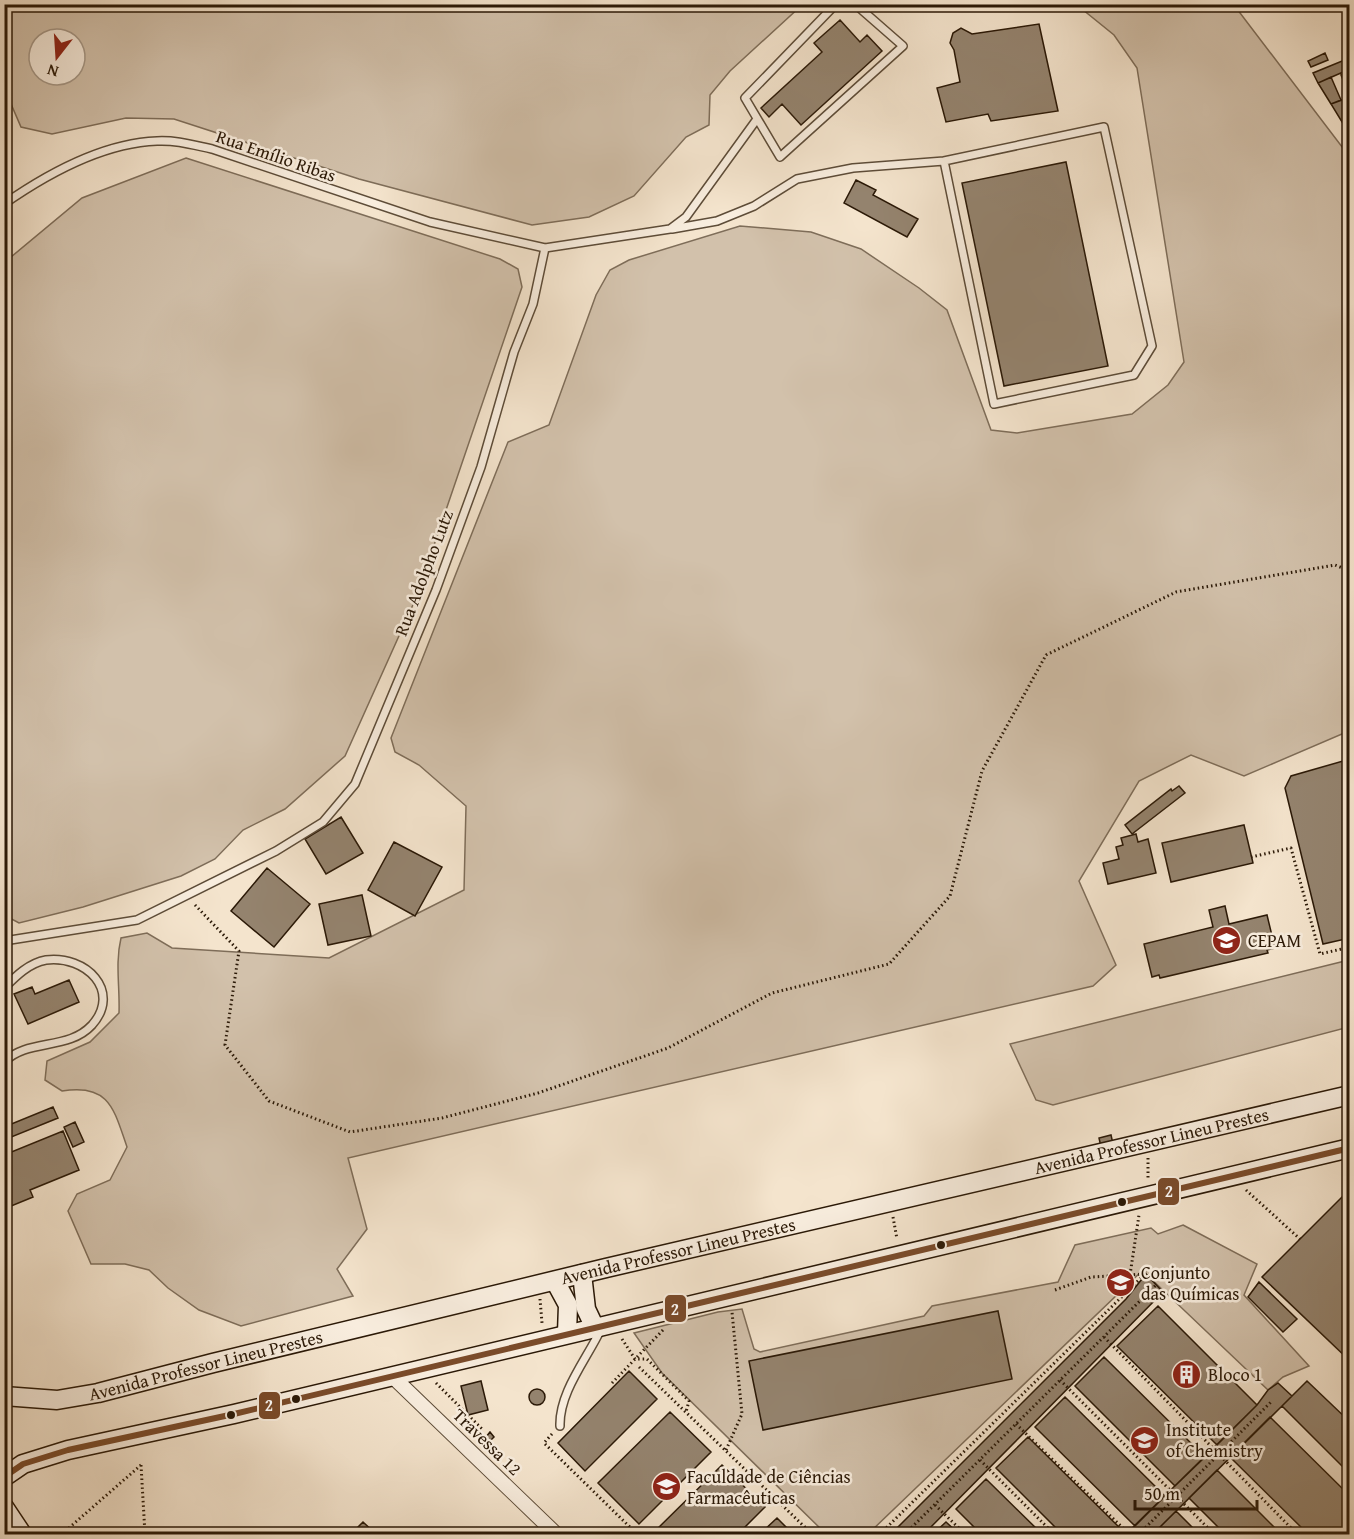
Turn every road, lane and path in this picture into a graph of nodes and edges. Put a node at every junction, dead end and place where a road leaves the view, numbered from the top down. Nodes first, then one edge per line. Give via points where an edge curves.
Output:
1 (836, 4) edge
2 (855, 4) edge
3 (757, 119) junction
4 (944, 161) junction
5 (4, 204) edge
6 (670, 229) junction
7 (545, 248) junction
8 (1350, 571) edge
9 (1251, 856) dead end
10 (187, 897) junction
11 (4, 940) edge
12 (1350, 947) edge
13 (4, 988) edge
14 (4, 1062) edge
15 (1350, 1095) edge
16 (1148, 1143) junction
17 (1350, 1148) edge
18 (1230, 1176) junction
19 (1145, 1196) junction
20 (890, 1203) junction
21 (1300, 1239) dead end
22 (901, 1256) junction
23 (582, 1274) junction
24 (1130, 1275) junction
25 (547, 1283) junction
26 (1156, 1285) dead end
27 (1055, 1290) dead end
28 (730, 1296) junction
29 (686, 1305) junction
30 (599, 1325) junction
31 (567, 1334) junction
32 (1104, 1337) junction
33 (544, 1339) junction
34 (635, 1359) junction
35 (639, 1367) dead end
36 (423, 1369) junction
37 (392, 1376) junction
38 (1060, 1380) junction
39 (612, 1383) dead end
40 (4, 1396) edge
41 (1272, 1401) dead end
42 (686, 1412) junction
43 (1016, 1424) junction
44 (560, 1426) joint
45 (482, 1429) dead end
46 (726, 1450) junction
47 (1219, 1455) junction
48 (980, 1460) junction
49 (4, 1478) edge
50 (1176, 1497) junction
51 (935, 1505) junction
52 (4, 1507) edge
53 (22, 1534) edge
54 (62, 1534) edge
55 (145, 1534) edge
56 (556, 1534) edge
57 (637, 1534) edge
58 (812, 1534) edge
59 (880, 1534) edge
60 (905, 1534) edge
61 (965, 1534) edge
62 (1054, 1534) edge
63 (1129, 1534) edge
64 (1139, 1534) edge
65 (1214, 1534) edge
66 (1297, 1534) edge

1 - 3 lane via 745,98
2 - 3 lane via 903,46 780,157
3 - 6 lane via 686,217
4 - 4 lane via 994,404 1134,375 1152,346 1104,127
4 - 6 lane via 853,168 797,179 745,210 717,221
5 - 7 lane, Rua Emílio Ribas via 102,152 155,141 180,142 212,149 430,222
6 - 7 lane
7 - 10 lane, Rua Adolpho Lutz via 533,304 514,352 481,467 436,590 355,784 323,822 276,852
8 - 10 path via 1335,565 1176,592 1047,655 982,771 950,896 889,964 772,993 668,1048 538,1094 442,1118 350,1132 269,1101 225,1045 239,951
9 - 12 path via 1291,848 1320,954
10 - 11 lane, Rua Adolpho Lutz via 137,920
13 - 14 lane via 29,966 45,960 65,960 79,963 93,974 102,997 100,1013 81,1034 57,1044 20,1050
15 - 16 main road, Avenida Professor Lineu Prestes
16 - 19 path
16 - 20 main road, Avenida Professor Lineu Prestes
17 - 18 main road
18 - 19 main road
18 - 21 path
19 - 22 main road
19 - 24 path
20 - 22 path
20 - 23 main road, Avenida Professor Lineu Prestes
22 - 28 main road
23 - 25 main road, Avenida Professor Lineu Prestes
23 - 30 main road via 586,1309
24 - 27 path via 1091,1277
24 - 59 path via 1145,1274
25 - 31 main road via 568,1305
25 - 33 path
25 - 40 main road, Avenida Professor Lineu Prestes via 98,1393 57,1400
26 - 32 path
28 - 29 main road
28 - 46 path via 742,1414
29 - 30 main road
29 - 34 path
30 - 31 main road
30 - 44 lane via 566,1396
31 - 33 main road
32 - 38 path
32 - 47 path
33 - 36 main road
34 - 39 path
34 - 42 path via 647,1359 689,1401
35 - 42 path
36 - 37 main road
36 - 45 path
37 - 49 main road via 68,1450 23,1464
37 - 56 street, Travessa 12
38 - 43 path
38 - 50 path
41 - 47 path
42 - 46 path
43 - 48 path
43 - 63 path
44 - 57 path via 544,1443
46 - 58 path
47 - 50 path
47 - 66 path
48 - 51 path
48 - 62 path
50 - 64 path
50 - 65 path
51 - 60 path
51 - 61 path
52 - 53 main road
54 - 55 path via 141,1465

